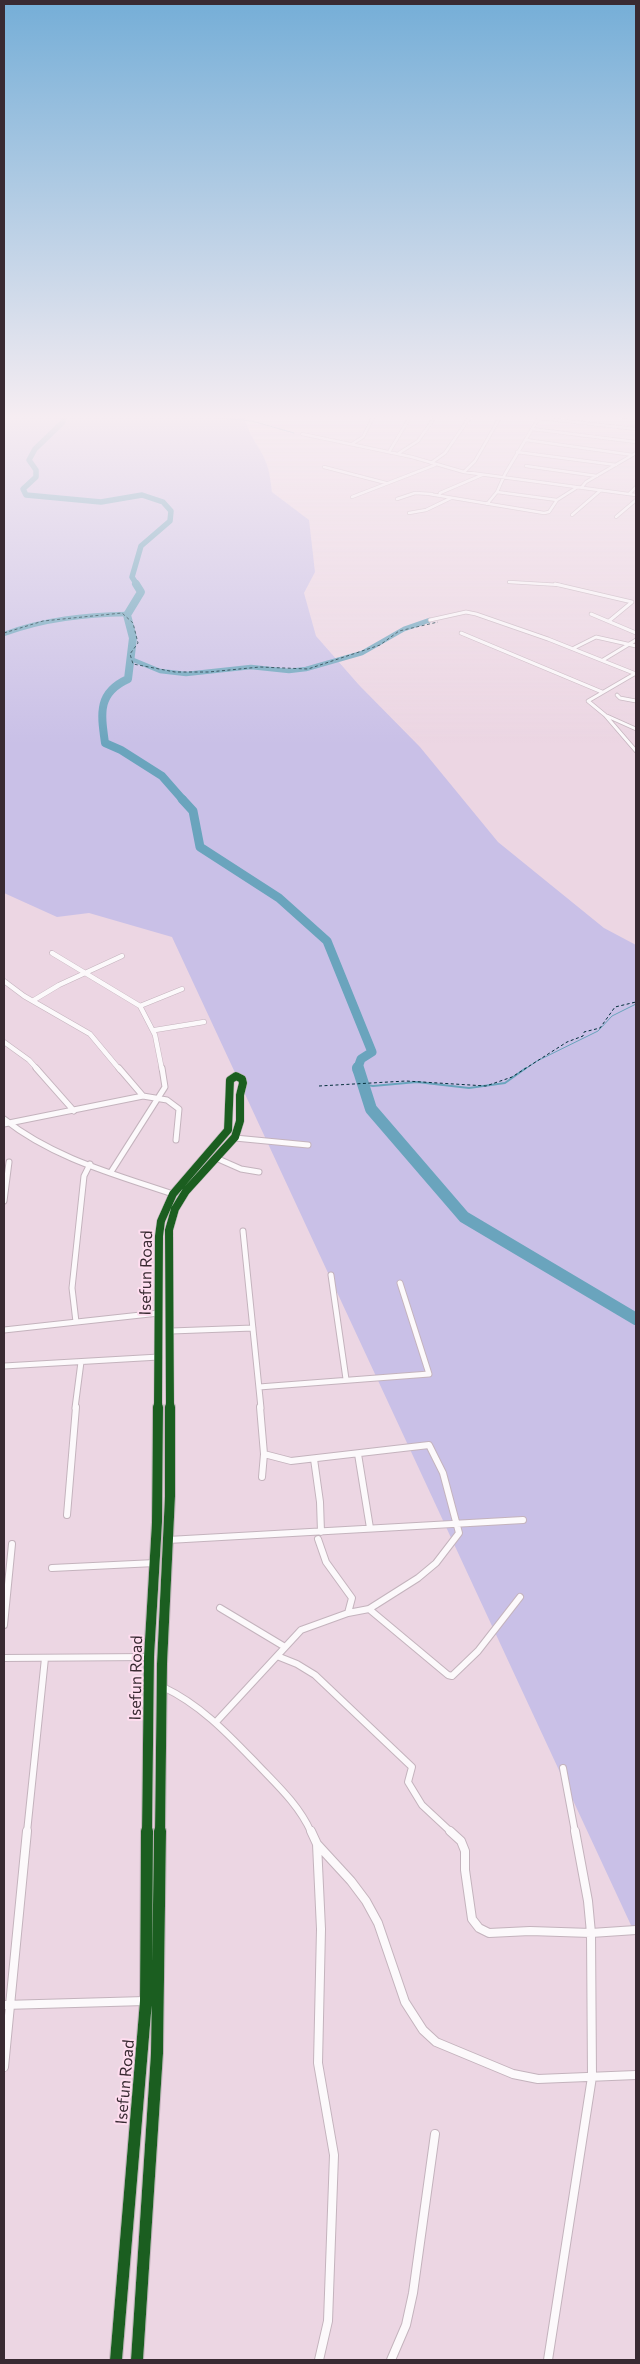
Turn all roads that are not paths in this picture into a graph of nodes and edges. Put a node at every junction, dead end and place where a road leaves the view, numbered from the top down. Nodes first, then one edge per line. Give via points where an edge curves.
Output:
1 (509, 582) dead end
2 (591, 614) dead end
3 (430, 620) dead end
4 (609, 621) junction
5 (461, 633) dead end
6 (636, 633) edge
7 (636, 640) edge
8 (627, 645) junction
9 (636, 646) edge
10 (574, 648) junction
11 (604, 660) junction
12 (636, 674) edge
13 (602, 692) junction
14 (617, 695) dead end
15 (636, 701) edge
16 (605, 715) junction
17 (636, 729) edge
18 (636, 751) edge
19 (52, 953) dead end
20 (122, 956) dead end
21 (87, 973) junction
22 (4, 981) edge
23 (182, 989) dead end
24 (34, 1000) junction
25 (140, 1006) junction
26 (204, 1022) dead end
27 (155, 1030) junction
28 (4, 1042) edge
29 (143, 1096) junction
30 (157, 1096) junction
31 (74, 1111) junction
32 (5, 1121) edge
33 (235, 1138) junction
34 (176, 1140) dead end
35 (308, 1145) dead end
36 (216, 1158) junction
37 (9, 1162) dead end
38 (90, 1164) junction
39 (111, 1172) junction
40 (259, 1172) dead end
41 (173, 1194) junction
42 (4, 1201) edge
43 (243, 1231) dead end
44 (164, 1265) junction
45 (331, 1275) dead end
46 (400, 1283) dead end
47 (159, 1314) junction
48 (76, 1322) junction
49 (253, 1328) junction
50 (4, 1330) edge
51 (171, 1331) junction
52 (159, 1357) junction
53 (81, 1362) junction
54 (4, 1366) edge
55 (346, 1379) junction
56 (259, 1387) junction
57 (264, 1454) junction
58 (358, 1454) junction
59 (314, 1459) junction
60 (262, 1477) dead end
61 (67, 1515) dead end
62 (523, 1520) dead end
63 (458, 1525) junction
64 (370, 1528) junction
65 (319, 1536) junction
66 (168, 1540) junction
67 (12, 1544) dead end
68 (155, 1563) junction
69 (52, 1568) dead end
70 (520, 1597) dead end
71 (220, 1608) dead end
72 (369, 1609) junction
73 (348, 1613) junction
74 (4, 1625) edge
75 (285, 1647) junction
76 (277, 1656) junction
77 (149, 1657) junction
78 (4, 1658) edge
79 (45, 1658) junction
80 (162, 1686) junction
81 (216, 1722) junction
82 (563, 1768) dead end
83 (317, 1844) junction
84 (636, 1930) edge
85 (591, 1933) junction
86 (146, 2001) junction
87 (7, 2005) edge
88 (4, 2067) edge
89 (636, 2075) edge
90 (592, 2077) junction
91 (435, 2134) dead end
92 (116, 2360) edge
93 (137, 2360) edge
94 (320, 2360) edge
95 (391, 2360) edge
96 (548, 2360) edge

1 - 4 street via 554,584 632,602
2 - 4 street
3 - 10 street via 472,613
4 - 6 street via 614,626
5 - 13 street
7 - 8 street
8 - 9 street
8 - 10 street via 596,637
8 - 11 street
10 - 11 street
11 - 12 street
12 - 13 street
13 - 16 street via 588,701
14 - 15 street
16 - 17 street
16 - 18 street
19 - 21 street
20 - 21 street
21 - 24 street
21 - 25 street
22 - 24 street
23 - 25 street
24 - 29 street via 90,1034
25 - 27 street
26 - 27 street
27 - 30 street via 165,1087
28 - 31 street via 29,1060
29 - 30 street
29 - 31 street
30 - 34 street via 175,1104 178,1110
30 - 39 street via 149,1115 119,1155
31 - 32 street
32 - 38 street via 22,1134 72,1159
33 - 35 street
33 - 36 street, Isefun Road
33 - 41 street, Isefun Road via 240,1125 240,1089 243,1083 236,1076 230,1080 228,1130
36 - 40 street via 241,1169
36 - 44 street, Isefun Road via 178,1202 171,1217
37 - 42 street
38 - 39 street
38 - 48 street via 84,1176 72,1288
39 - 41 street
41 - 44 street, Isefun Road via 161,1221
43 - 49 street
44 - 47 street, Isefun Road
44 - 51 street, Isefun Road
45 - 55 street
46 - 55 street via 429,1374
47 - 48 street
47 - 52 street, Isefun Road
48 - 50 street
49 - 51 street
49 - 56 street
51 - 66 street, Isefun Road
52 - 53 street
52 - 68 street, Isefun Road
53 - 54 street
53 - 61 street
55 - 56 street
56 - 57 street
57 - 59 street via 291,1461
57 - 60 street
58 - 59 street
58 - 63 street via 429,1445 434,1449
58 - 64 street
59 - 65 street via 320,1502
62 - 63 street
63 - 64 street
63 - 72 street via 459,1533 436,1563
64 - 65 street
65 - 66 street
65 - 73 street via 326,1562 352,1598
66 - 80 street, Isefun Road
67 - 74 street
68 - 69 street
68 - 77 street, Isefun Road
70 - 72 street via 478,1651 452,1676
71 - 75 street
72 - 73 street
73 - 75 street via 301,1630
75 - 76 street
76 - 81 street
76 - 85 street via 315,1675 412,1767 408,1782 422,1805 461,1841 472,1919 479,1928 489,1933
77 - 79 street
77 - 86 street, Isefun Road
78 - 79 street
79 - 87 street
80 - 81 street via 182,1696
80 - 93 street, Isefun Road via 157,2053
81 - 83 street via 289,1797
82 - 85 street
83 - 90 street via 347,1875 378,1922 398,1988 426,2034 436,2042 513,2074 538,2078
83 - 94 street via 322,1929 318,2063 334,2155 328,2321
84 - 85 street
85 - 90 street
86 - 87 street
86 - 92 street, Isefun Road
87 - 88 street
89 - 90 street
90 - 96 street
91 - 95 street via 414,2294

